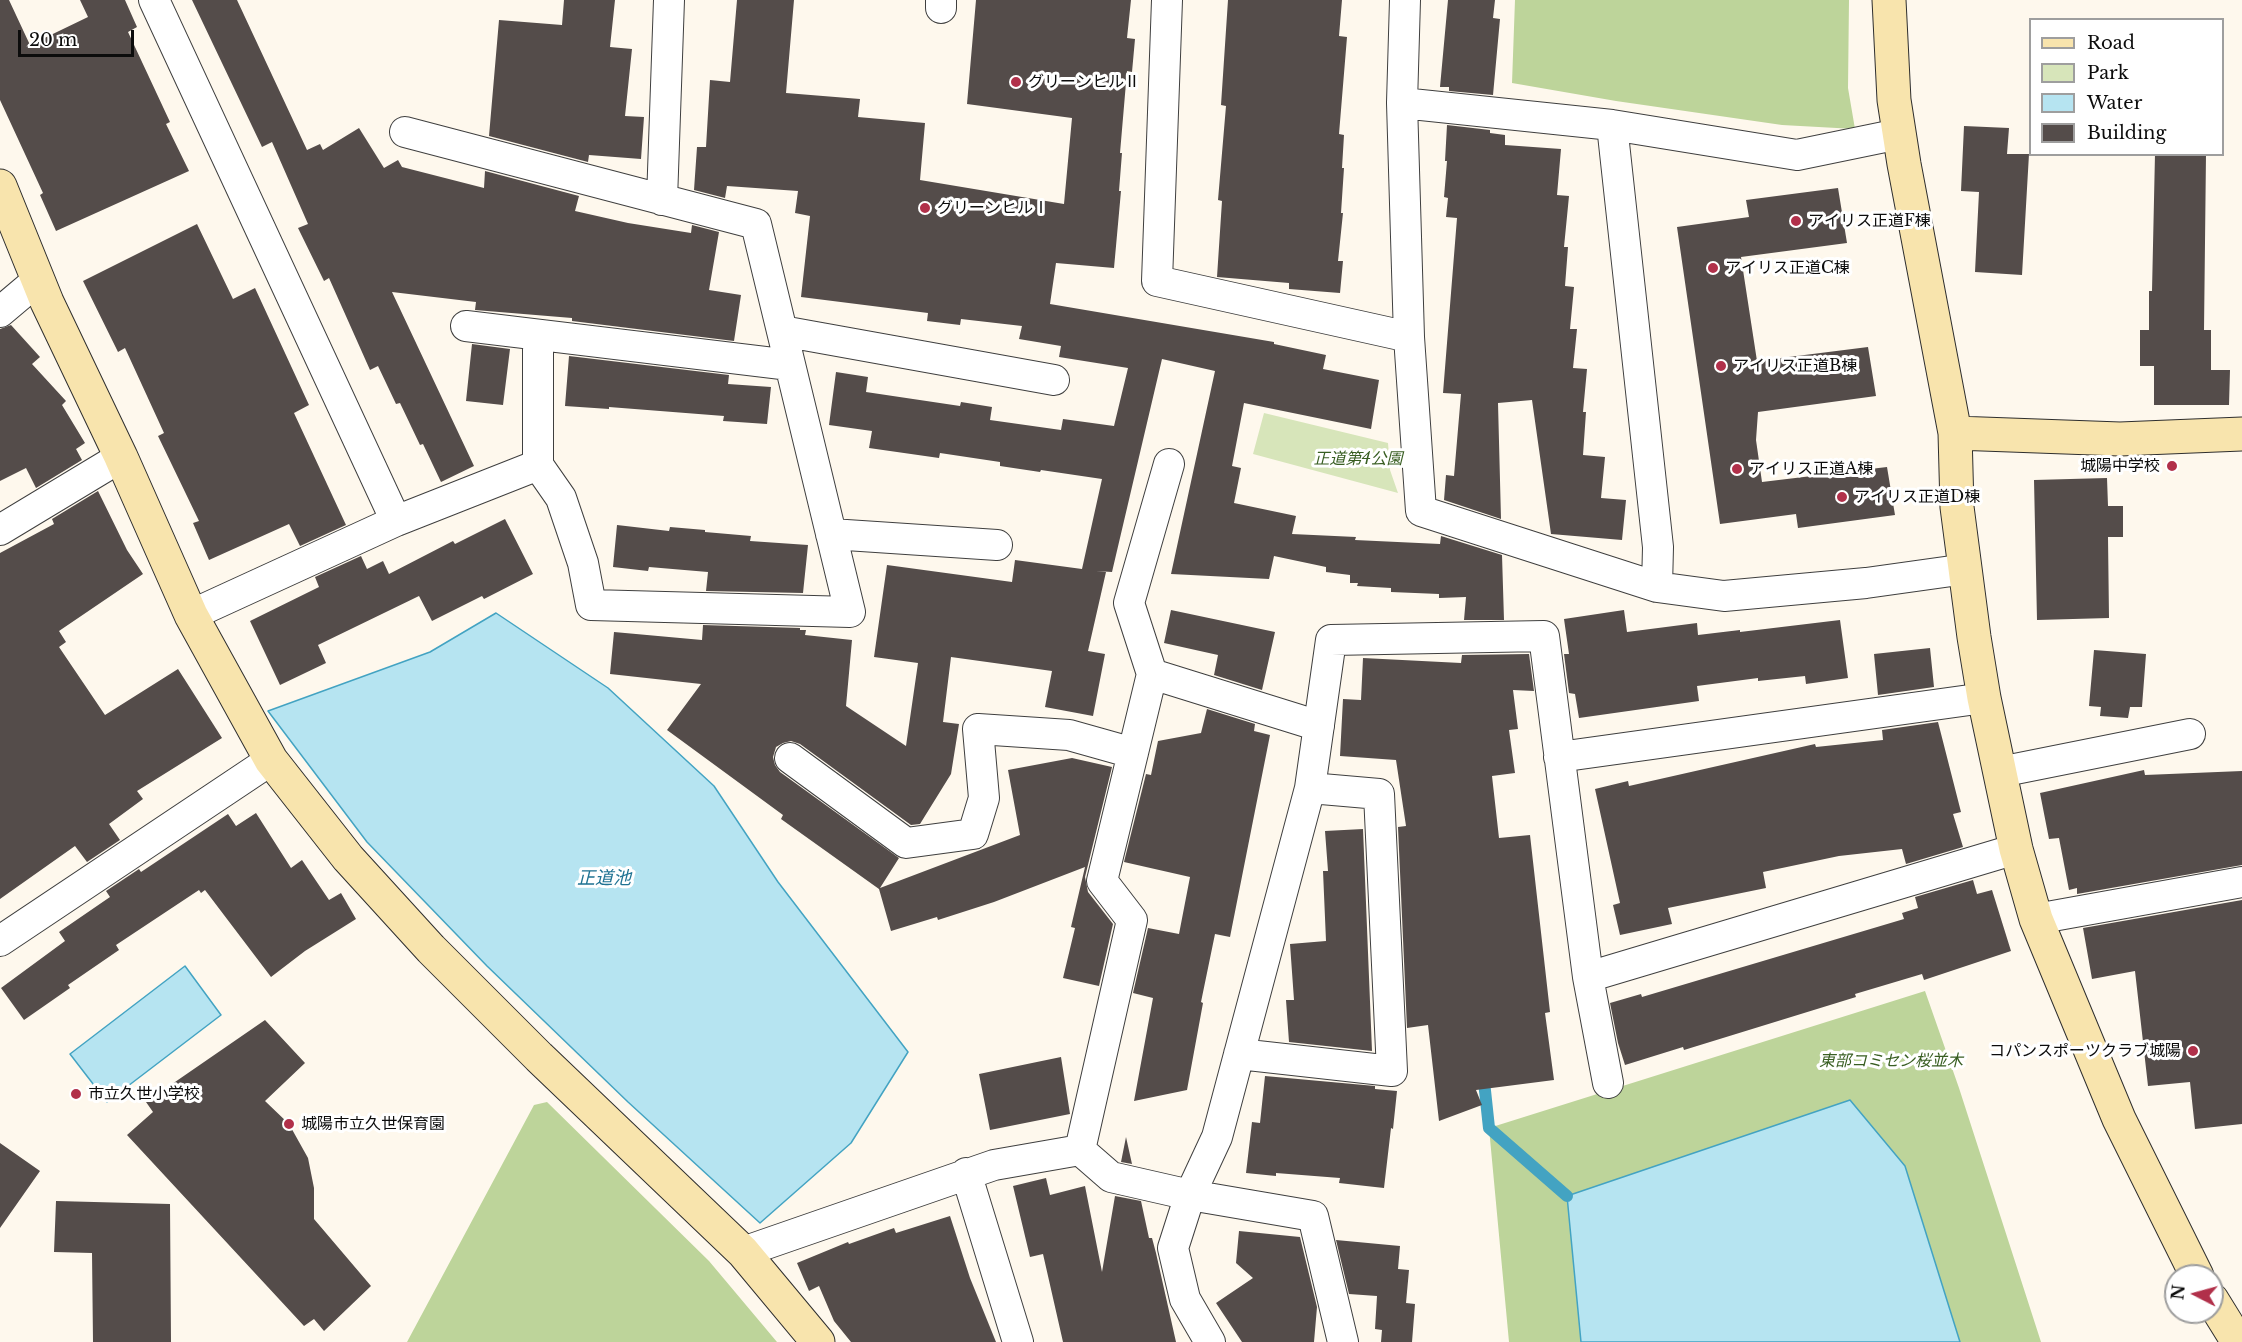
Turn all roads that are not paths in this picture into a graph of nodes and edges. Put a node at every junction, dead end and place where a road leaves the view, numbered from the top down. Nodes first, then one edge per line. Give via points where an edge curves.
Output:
1 (154, 0) edge
2 (669, 0) edge
3 (1167, 0) edge
4 (1405, 0) edge
5 (1889, 0) edge
6 (1402, 103) junction
7 (1612, 125) junction
8 (405, 132) dead end
9 (1899, 134) junction
10 (0, 186) edge
11 (662, 200) junction
12 (38, 280) junction
13 (0, 312) edge
14 (466, 326) dead end
15 (782, 331) junction
16 (538, 335) junction
17 (1409, 337) junction
18 (790, 364) junction
19 (1054, 380) dead end
20 (1955, 433) junction
21 (2242, 434) edge
22 (121, 457) junction
23 (1169, 464) dead end
24 (538, 465) junction
25 (396, 521) junction
26 (0, 530) edge
27 (831, 534) junction
28 (997, 545) dead end
29 (1966, 569) junction
30 (1657, 587) junction
31 (191, 615) junction
32 (1152, 674) junction
33 (1984, 698) junction
34 (1319, 726) junction
35 (2190, 734) dead end
36 (1133, 753) junction
37 (1559, 757) junction
38 (790, 758) dead end
39 (272, 760) junction
40 (2000, 772) junction
41 (1310, 788) junction
42 (2016, 849) junction
43 (2242, 882) edge
44 (2036, 919) junction
45 (0, 941) edge
46 (1588, 977) junction
47 (1239, 1054) junction
48 (1608, 1083) dead end
49 (1080, 1150) junction
50 (966, 1173) junction
51 (1190, 1195) junction
52 (743, 1252) junction
53 (2192, 1264) edge
54 (2224, 1319) edge
55 (818, 1342) edge
56 (1018, 1342) edge
57 (1210, 1342) edge
58 (1343, 1342) edge
59 (2238, 1342) edge

1 - 25 street
2 - 11 street
3 - 17 street via 1157,281
4 - 6 street
5 - 9 street
6 - 7 street
6 - 17 street
7 - 9 street via 1797,155
7 - 30 street via 1658,547
8 - 11 street
9 - 20 street
10 - 12 street
11 - 15 street via 756,224
12 - 13 street
12 - 22 street
14 - 16 street
15 - 18 street
15 - 19 street
16 - 18 street
16 - 24 street
17 - 30 street via 1421,510
18 - 27 street
20 - 21 street via 2120,439
20 - 29 street via 1957,507
22 - 26 street
22 - 31 street
23 - 32 street via 1129,603
24 - 25 street
24 - 27 street via 561,498 583,563 591,605 850,612
25 - 31 street
27 - 28 street
29 - 30 street via 1724,596
29 - 33 street
31 - 39 street
32 - 34 street
32 - 36 street
33 - 37 street
33 - 40 street
34 - 37 street via 1331,640 1544,636
34 - 41 street
35 - 40 street
36 - 38 street via 1069,735 978,729 984,798 973,834 906,843
36 - 49 street via 1102,881 1132,920
37 - 46 street
39 - 45 street
39 - 52 street via 348,858 431,949
40 - 42 street
41 - 47 street
41 - 47 street via 1379,794 1392,1071
42 - 44 street
42 - 46 street
43 - 44 street
44 - 53 street via 2119,1119
46 - 48 street
47 - 51 street via 1217,1137
49 - 50 street
49 - 51 street via 1111,1177
50 - 52 street
50 - 56 street
51 - 57 street via 1173,1248 1185,1299
51 - 58 street via 1313,1216
52 - 55 street
54 - 59 street

